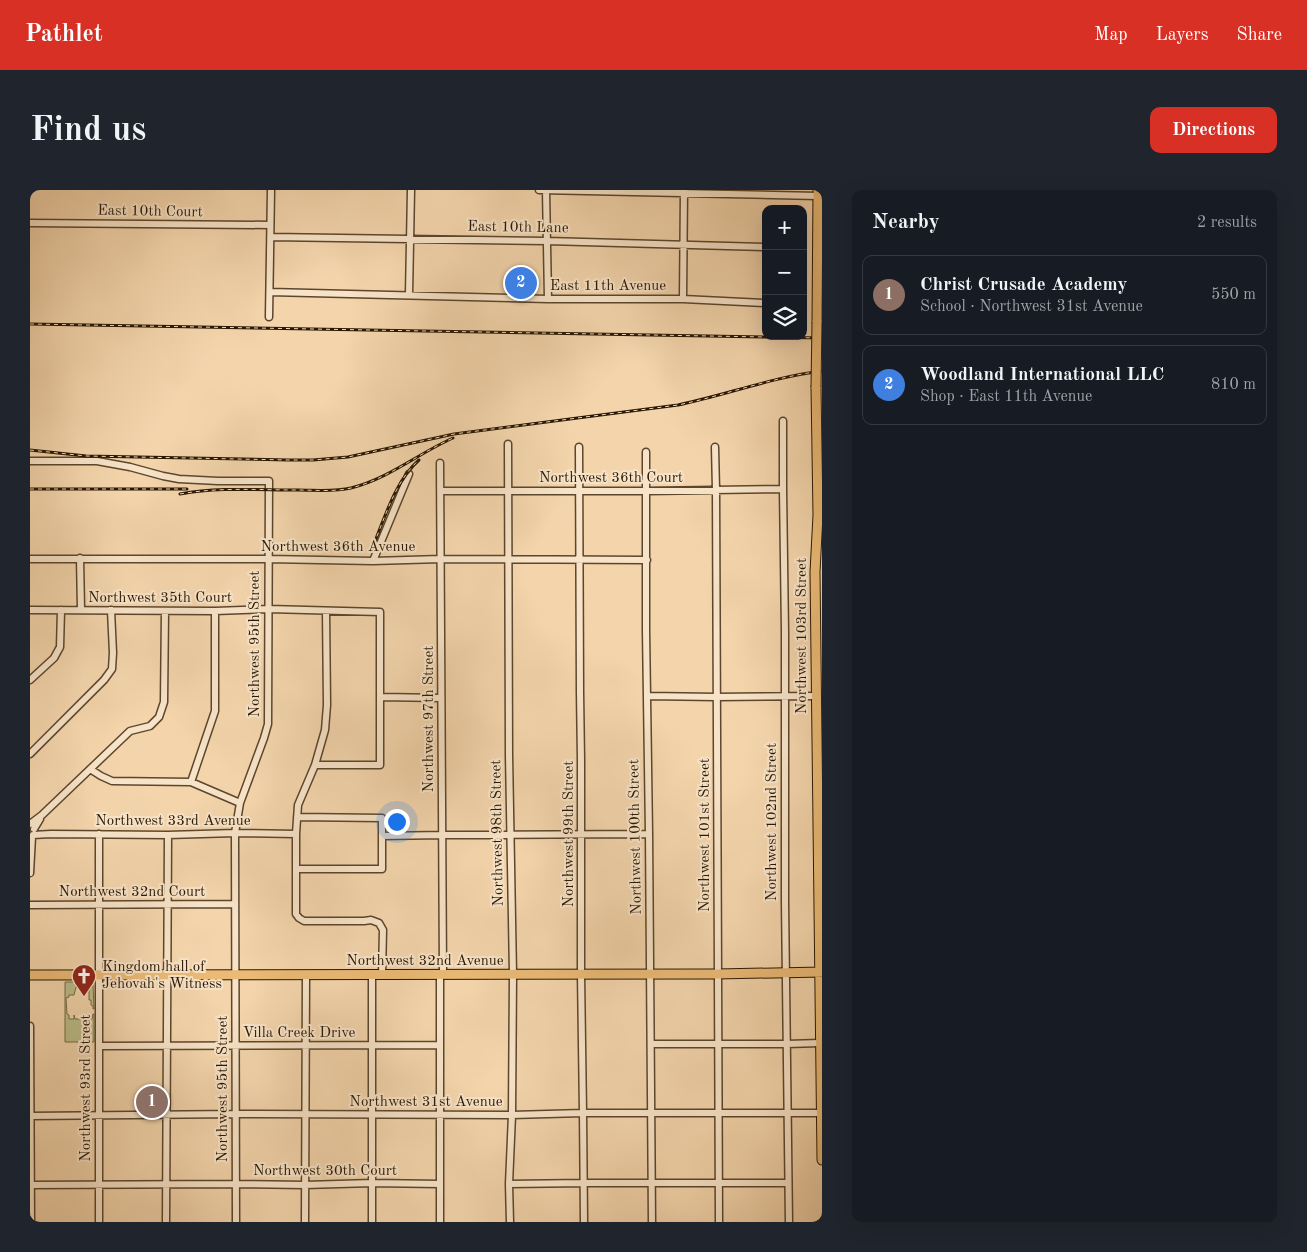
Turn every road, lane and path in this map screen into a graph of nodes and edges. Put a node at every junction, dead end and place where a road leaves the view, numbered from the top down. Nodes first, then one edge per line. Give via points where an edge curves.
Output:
1 (271, 190) edge
2 (411, 190) edge
3 (539, 190) edge
4 (546, 190) edge
5 (684, 191) edge
6 (818, 193) edge
7 (30, 223) edge
8 (270, 226) junction
9 (271, 237) junction
10 (411, 240) junction
11 (547, 241) junction
12 (684, 245) junction
13 (762, 247) edge
14 (270, 292) junction
15 (409, 295) junction
16 (548, 298) junction
17 (683, 299) junction
18 (762, 302) edge
19 (270, 317) dead end
20 (822, 412) edge
21 (822, 418) edge
22 (783, 421) dead end
23 (508, 444) dead end
24 (579, 447) dead end
25 (714, 447) dead end
26 (646, 452) dead end
27 (30, 461) edge
28 (440, 463) dead end
29 (409, 474) dead end
30 (782, 489) junction
31 (440, 490) junction
32 (579, 490) junction
33 (716, 490) junction
34 (509, 491) junction
35 (647, 491) junction
36 (80, 558) junction
37 (30, 559) edge
38 (268, 559) junction
39 (441, 559) junction
40 (579, 559) junction
41 (509, 560) junction
42 (647, 560) junction
43 (373, 561) junction
44 (818, 586) edge
45 (269, 609) junction
46 (30, 610) edge
47 (61, 610) junction
48 (81, 610) junction
49 (111, 610) junction
50 (165, 611) junction
51 (216, 611) junction
52 (326, 611) junction
53 (819, 639) edge
54 (31, 678) edge
55 (820, 695) edge
56 (648, 696) junction
57 (784, 696) junction
58 (381, 697) junction
59 (716, 697) junction
60 (441, 698) junction
61 (819, 751) edge
62 (30, 754) edge
63 (314, 765) junction
64 (90, 769) junction
65 (191, 782) junction
66 (240, 803) junction
67 (820, 806) edge
68 (41, 817) junction
69 (297, 817) junction
70 (32, 831) edge
71 (48, 833) junction
72 (235, 833) junction
73 (100, 834) junction
74 (296, 834) junction
75 (511, 834) junction
76 (581, 834) junction
77 (649, 834) junction
78 (168, 835) junction
79 (442, 835) junction
80 (382, 836) junction
81 (30, 846) edge
82 (820, 861) edge
83 (296, 869) junction
84 (30, 873) edge
85 (168, 904) junction
86 (235, 904) junction
87 (30, 905) edge
88 (98, 905) junction
89 (820, 916) edge
90 (821, 972) edge
91 (786, 973) junction
92 (306, 974) junction
93 (372, 974) junction
94 (382, 974) junction
95 (441, 974) junction
96 (513, 974) junction
97 (581, 974) junction
98 (650, 974) junction
99 (718, 974) junction
100 (30, 975) edge
101 (99, 975) junction
102 (167, 975) junction
103 (236, 975) junction
104 (30, 1026) edge
105 (820, 1043) junction
106 (651, 1044) junction
107 (718, 1044) junction
108 (786, 1044) junction
109 (440, 1045) junction
110 (30, 1046) edge
111 (99, 1046) junction
112 (167, 1046) junction
113 (236, 1046) junction
114 (306, 1046) junction
115 (372, 1046) junction
116 (821, 1087) edge
117 (583, 1113) junction
118 (718, 1113) junction
119 (788, 1113) junction
120 (822, 1113) edge
121 (236, 1114) junction
122 (305, 1114) junction
123 (372, 1114) junction
124 (651, 1114) junction
125 (167, 1115) junction
126 (440, 1115) junction
127 (512, 1115) junction
128 (30, 1116) edge
129 (99, 1116) junction
130 (822, 1160) edge
131 (372, 1183) junction
132 (584, 1183) junction
133 (652, 1183) junction
134 (719, 1183) junction
135 (788, 1183) junction
136 (236, 1184) junction
137 (440, 1184) junction
138 (509, 1184) junction
139 (30, 1185) edge
140 (99, 1185) junction
141 (166, 1185) junction
142 (305, 1185) junction
143 (31, 1222) edge
144 (99, 1222) edge
145 (166, 1222) edge
146 (236, 1222) edge
147 (305, 1222) edge
148 (372, 1222) edge
149 (440, 1222) edge
150 (510, 1222) edge
151 (584, 1222) edge
152 (652, 1222) edge
153 (719, 1222) edge
154 (788, 1222) edge

1 - 8 street
2 - 10 street
3 - 4 street
4 - 5 street
4 - 11 street
5 - 6 street
5 - 12 street
6 - 44 main road, Northwest 103rd Street, bridge
7 - 8 street, East 10th Court
8 - 9 street
9 - 10 street, East 10th Lane
9 - 14 street
10 - 11 street, East 10th Lane
10 - 15 street
11 - 12 street, East 10th Lane
11 - 16 street
12 - 13 street, East 10th Lane
12 - 17 street
14 - 15 street, East 11th Avenue
14 - 19 street
15 - 16 street, East 11th Avenue
16 - 17 street, East 11th Avenue
17 - 18 street, East 11th Avenue
20 - 21 main road
22 - 30 street, Northwest 102nd Street
23 - 34 street, Northwest 98th Street
24 - 32 street, Northwest 99th Street
25 - 33 street, Northwest 101st Street
26 - 35 street, Northwest 100th Street
27 - 38 street, Northwest 95th Street via 97,461 178,479 270,481
28 - 31 street, Northwest 97th Street
29 - 43 street
30 - 33 street, Northwest 36th Court
30 - 57 street, Northwest 102nd Street
31 - 34 street, Northwest 36th Court
31 - 39 street, Northwest 97th Street
32 - 34 street, Northwest 36th Court
32 - 35 street, Northwest 36th Court
32 - 40 street, Northwest 99th Street
33 - 35 street, Northwest 36th Court
33 - 59 street, Northwest 101st Street
34 - 41 street, Northwest 98th Street
35 - 42 street, Northwest 100th Street
36 - 37 street, Northwest 36th Avenue
36 - 38 street, Northwest 36th Avenue
36 - 48 street
38 - 43 street, Northwest 36th Avenue
38 - 45 street, Northwest 95th Street
39 - 41 street, Northwest 36th Avenue
39 - 43 street, Northwest 36th Avenue
39 - 60 street, Northwest 97th Street
40 - 41 street, Northwest 36th Avenue
40 - 42 street, Northwest 36th Avenue
40 - 76 street, Northwest 99th Street
41 - 75 street, Northwest 98th Street
42 - 56 street, Northwest 100th Street
44 - 53 main road, Northwest 103rd Street
45 - 51 street, Northwest 35th Court
45 - 52 street, Northwest 35th Court
45 - 66 street, Northwest 95th Street via 268,724
46 - 47 street, Northwest 35th Court
47 - 48 street, Northwest 35th Court
47 - 54 street via 60,647 54,658
48 - 49 street, Northwest 35th Court
49 - 50 street, Northwest 35th Court
49 - 62 street via 112,669
50 - 51 street, Northwest 35th Court
50 - 64 street via 164,702 159,717 150,726 130,731
51 - 65 street via 215,712
52 - 58 street, Northwest 35th Court via 380,612
52 - 63 street via 327,705 325,730
53 - 55 main road, Northwest 103rd Street via 816,667
55 - 57 street
55 - 61 main road, Northwest 103rd Street
56 - 59 street
56 - 77 street, Northwest 100th Street
57 - 59 street
57 - 91 street, Northwest 102nd Street
58 - 60 street
58 - 63 street via 380,765
59 - 99 street, Northwest 101st Street
60 - 79 street, Northwest 97th Street
61 - 67 main road, Northwest 103rd Street
63 - 69 street via 298,805
64 - 65 street via 112,781
64 - 68 street
65 - 66 street
66 - 72 street, Northwest 95th Street
67 - 82 main road, Northwest 103rd Street
68 - 70 street
68 - 71 street via 40,824
69 - 74 street
69 - 80 street via 382,818
70 - 71 street, Northwest 33rd Avenue
70 - 81 street
71 - 73 street, Northwest 33rd Avenue
72 - 74 street, Northwest 33rd Avenue
72 - 78 street, Northwest 33rd Avenue
72 - 86 street, Northwest 95th Street
73 - 78 street, Northwest 33rd Avenue
73 - 88 street, Northwest 93rd Street
74 - 83 street
75 - 76 street
75 - 79 street
75 - 96 street, Northwest 98th Street
76 - 77 street
76 - 97 street, Northwest 99th Street
77 - 98 street, Northwest 100th Street
78 - 85 street
79 - 80 street
79 - 95 street, Northwest 97th Street
80 - 83 street via 382,869
81 - 84 street
82 - 89 main road, Northwest 103rd Street
83 - 94 street via 296,914 299,918 304,921 371,920 379,923 383,930
85 - 86 street, Northwest 32nd Court
85 - 88 street, Northwest 32nd Court
85 - 102 street
86 - 103 street, Northwest 95th Street
87 - 88 street, Northwest 32nd Court
88 - 101 street, Northwest 93rd Street
89 - 90 main road, Northwest 103rd Street
90 - 91 main road, Northwest 32nd Avenue
90 - 105 main road, Northwest 103rd Street
91 - 99 main road, Northwest 32nd Avenue
91 - 108 street, Northwest 102nd Street
92 - 93 main road, Northwest 32nd Avenue
92 - 103 main road, Northwest 32nd Avenue
92 - 114 street
93 - 94 main road, Northwest 32nd Avenue
93 - 115 street
94 - 95 main road, Northwest 32nd Avenue
95 - 96 main road, Northwest 32nd Avenue
95 - 109 street, Northwest 97th Street
96 - 97 main road, Northwest 32nd Avenue
96 - 127 street, Northwest 98th Street
97 - 98 main road, Northwest 32nd Avenue
97 - 117 street, Northwest 99th Street
98 - 99 main road, Northwest 32nd Avenue
98 - 106 street, Northwest 100th Street
99 - 107 street, Northwest 101st Street
100 - 101 main road, Northwest 32nd Avenue
101 - 102 main road, Northwest 32nd Avenue
101 - 111 street, Northwest 93rd Street
102 - 103 main road, Northwest 32nd Avenue
102 - 112 street
103 - 113 street, Northwest 95th Street
104 - 110 street
105 - 108 street
105 - 116 main road, Northwest 103rd Street
106 - 107 street
106 - 124 street, Northwest 100th Street
107 - 108 street
107 - 118 street, Northwest 101st Street
108 - 119 street, Northwest 102nd Street
109 - 115 street, Villa Creek Drive
109 - 126 street, Northwest 97th Street
110 - 128 street
111 - 112 street, Villa Creek Drive
111 - 129 street, Northwest 93rd Street
112 - 113 street, Villa Creek Drive
112 - 125 street
113 - 114 street, Villa Creek Drive
113 - 121 street, Northwest 95th Street
114 - 115 street, Villa Creek Drive
114 - 122 street
115 - 123 street
116 - 120 main road, Northwest 103rd Street
117 - 124 street, Northwest 31st Avenue
117 - 127 street, Northwest 31st Avenue
117 - 132 street, Northwest 99th Street
118 - 119 street, Northwest 31st Avenue
118 - 124 street, Northwest 31st Avenue
118 - 134 street, Northwest 101st Street
119 - 120 street, Northwest 31st Avenue
119 - 135 street, Northwest 102nd Street
120 - 130 main road, Northwest 103rd Street
121 - 122 street, Northwest 31st Avenue
121 - 125 street, Northwest 31st Avenue
121 - 136 street, Northwest 95th Street
122 - 123 street, Northwest 31st Avenue
122 - 142 street
123 - 126 street, Northwest 31st Avenue
123 - 131 street
124 - 133 street, Northwest 100th Street
125 - 129 street, Northwest 31st Avenue
125 - 141 street
126 - 127 street, Northwest 31st Avenue
126 - 137 street, Northwest 97th Street
127 - 138 street, Northwest 98th Street
128 - 129 street, Northwest 31st Avenue
128 - 139 street
129 - 140 street, Northwest 93rd Street
131 - 137 street, Northwest 30th Court
131 - 142 street, Northwest 30th Court
131 - 148 street
132 - 133 street
132 - 138 street
132 - 151 street, Northwest 99th Street
133 - 134 street
133 - 152 street, Northwest 100th Street
134 - 135 street
134 - 153 street, Northwest 101st Street
135 - 154 street, Northwest 102nd Street
136 - 141 street, Northwest 30th Court
136 - 142 street, Northwest 30th Court
136 - 146 street, Northwest 95th Street
137 - 149 street, Northwest 97th Street
138 - 150 street, Northwest 98th Street
139 - 140 street, Northwest 30th Court
139 - 143 street
140 - 141 street, Northwest 30th Court
140 - 144 street, Northwest 93rd Street
141 - 145 street
142 - 147 street

